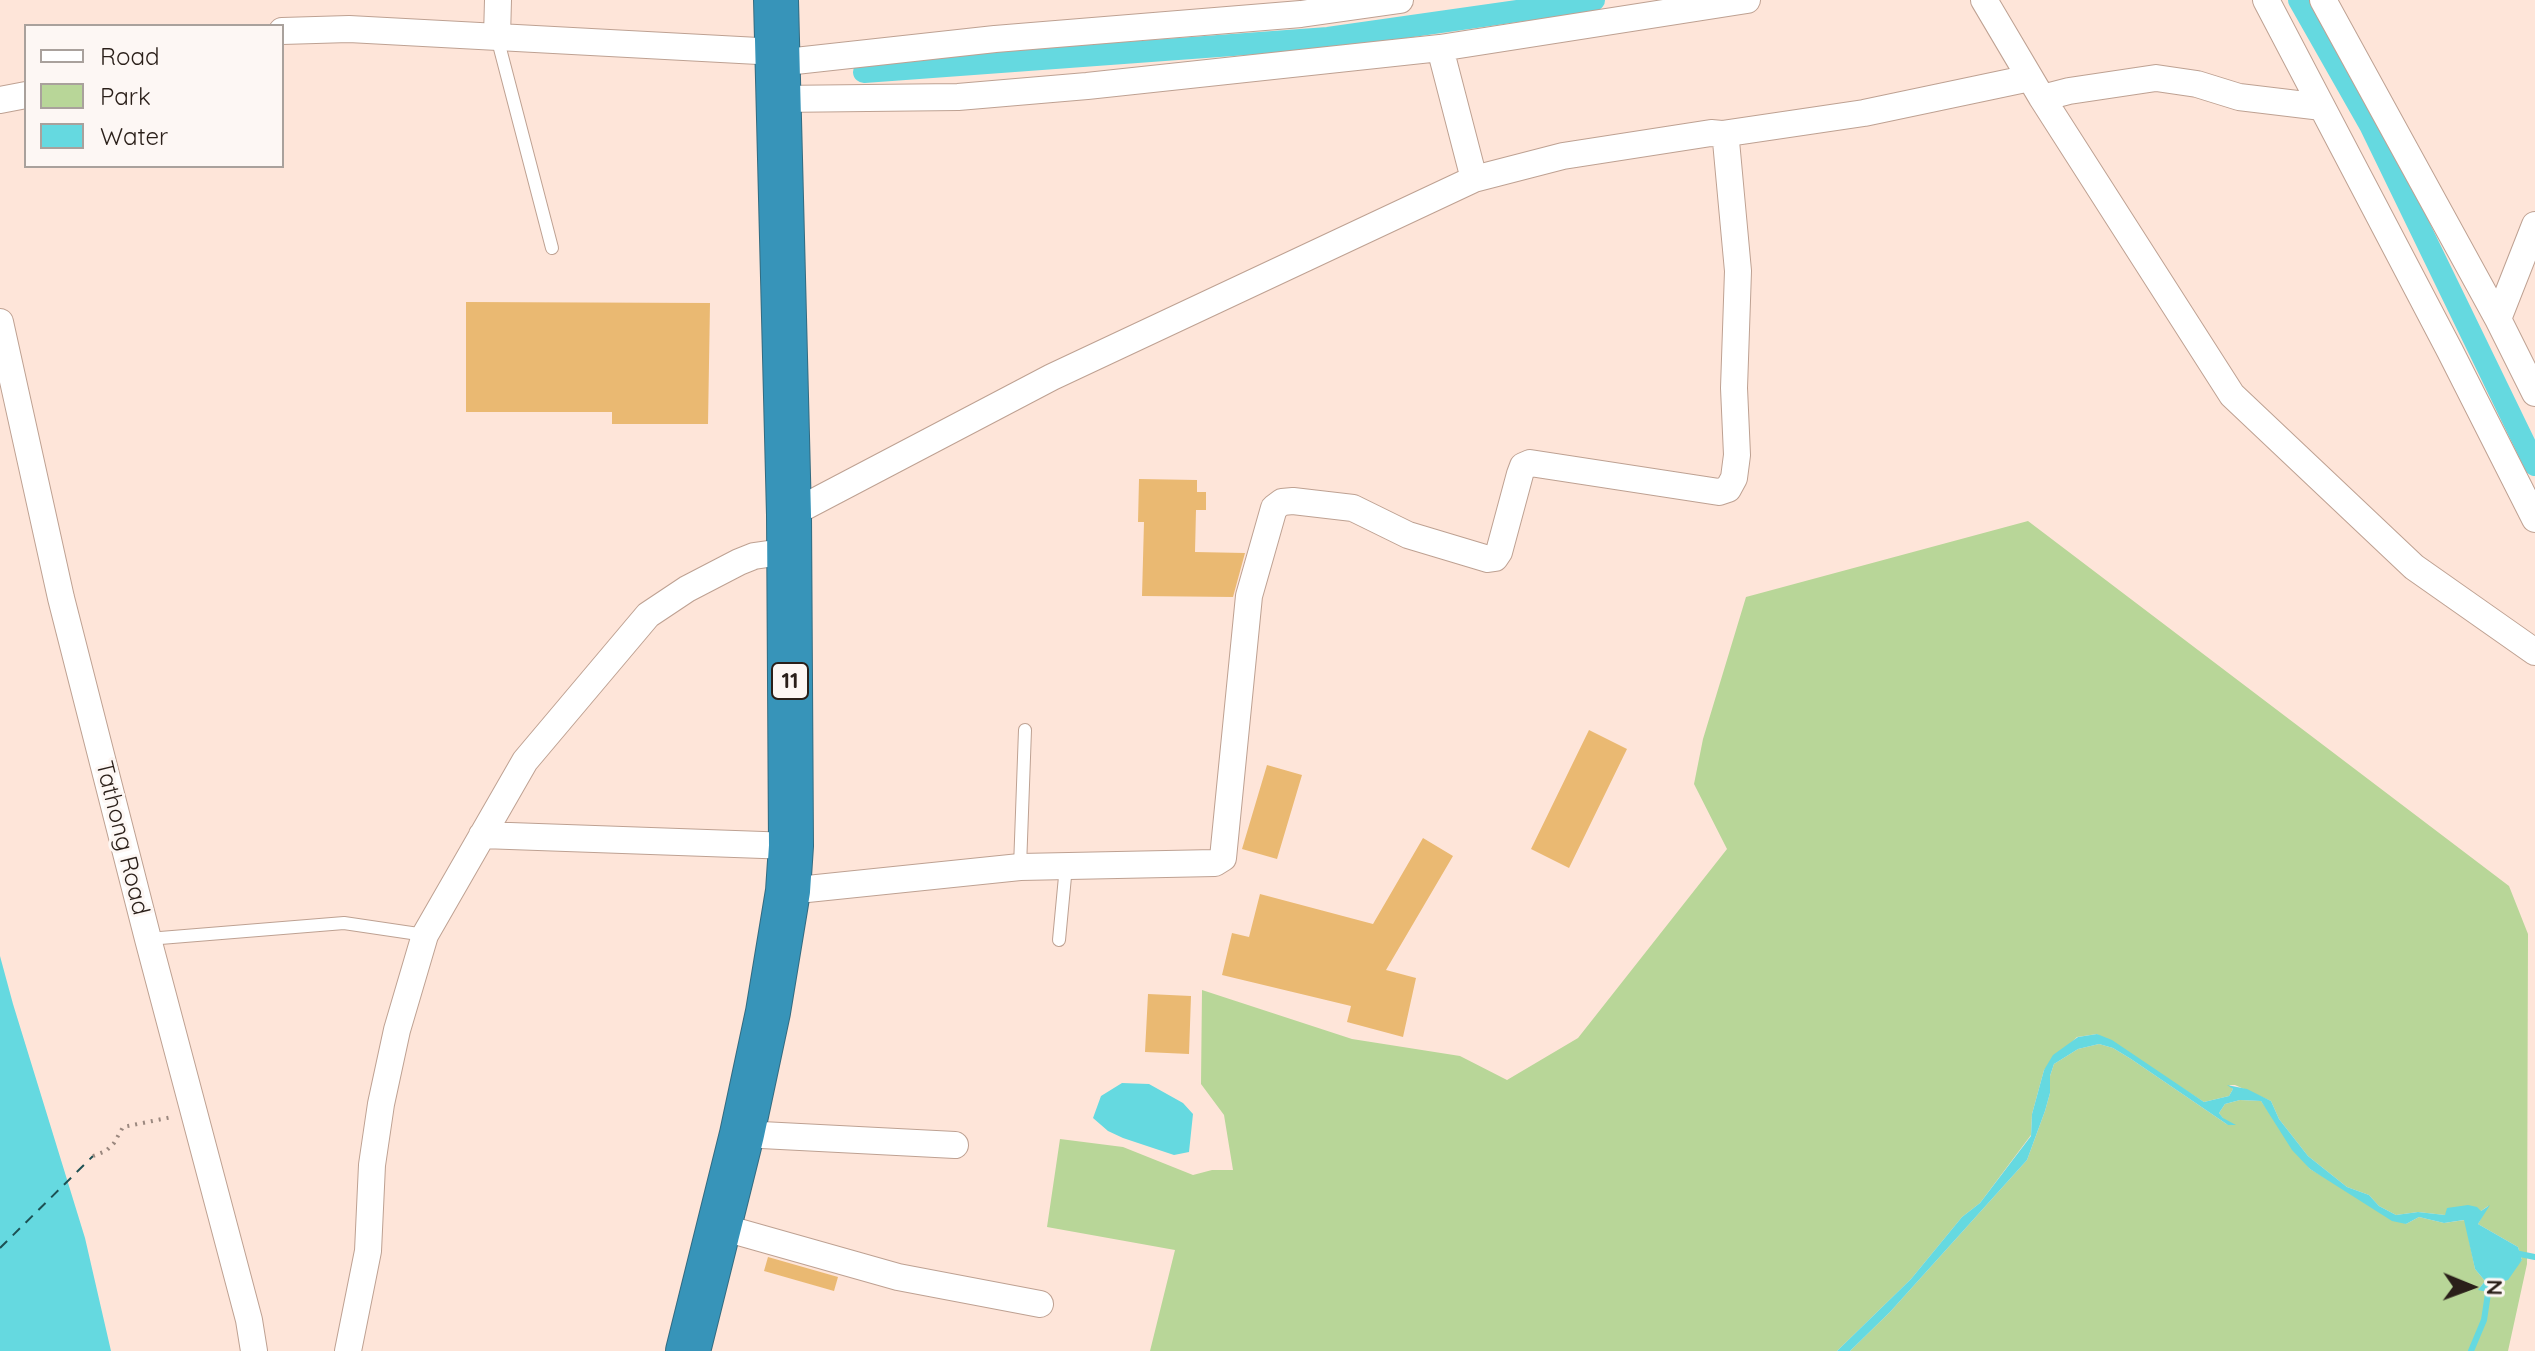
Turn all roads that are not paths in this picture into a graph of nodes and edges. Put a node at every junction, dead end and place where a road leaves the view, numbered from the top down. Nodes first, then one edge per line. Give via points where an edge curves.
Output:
1 (498, 0) edge
2 (776, 0) edge
3 (1400, 0) edge
4 (1747, 0) edge
5 (1984, 0) edge
6 (2266, 0) edge
7 (2323, 0) edge
8 (284, 31) edge
9 (497, 37) junction
10 (1440, 48) junction
11 (777, 71) junction
12 (2036, 88) junction
13 (24, 95) edge
14 (0, 100) edge
15 (2322, 107) junction
16 (1722, 134) junction
17 (1474, 179) junction
18 (2535, 225) edge
19 (552, 248) dead end
20 (2498, 319) junction
21 (0, 322) edge
22 (2535, 393) edge
23 (2535, 519) edge
24 (789, 533) junction
25 (2535, 652) edge
26 (1025, 730) dead end
27 (482, 835) junction
28 (791, 846) junction
29 (1066, 866) junction
30 (1020, 867) junction
31 (788, 891) junction
32 (425, 935) junction
33 (148, 939) junction
34 (1059, 940) dead end
35 (742, 1134) junction
36 (955, 1145) dead end
37 (721, 1227) junction
38 (1040, 1304) dead end
39 (254, 1351) edge
40 (348, 1351) edge
41 (688, 1351) edge

1 - 9 street
2 - 11 highway, 11
3 - 11 street via 1301,14 995,39
4 - 10 street
5 - 12 street
6 - 15 street
7 - 20 street
8 - 9 street
9 - 11 street
9 - 19 lane
10 - 11 street via 958,97
10 - 17 street
11 - 24 highway, 11
12 - 15 street via 2069,91 2156,78 2239,97
12 - 16 street
12 - 25 street via 2232,395 2414,567
13 - 14 street
15 - 23 street
16 - 17 street via 1563,156
16 - 29 street via 1738,271 1737,455 1728,489 1719,492 1530,463 1520,474 1499,552 1488,559 1408,535 1353,508 1282,502 1274,508 1249,596 1223,858 1215,863
17 - 24 street via 1052,377
18 - 20 street
20 - 22 street
21 - 33 street, Tathong Road via 61,598
24 - 27 street via 648,615 525,761
24 - 28 highway, 11
26 - 30 lane
27 - 28 street
27 - 32 street
28 - 31 highway, 11
29 - 30 street
29 - 34 lane
30 - 31 street
31 - 35 highway, 11
32 - 33 lane via 344,923
32 - 40 street via 381,1104 368,1251
33 - 39 street, Tathong Road
35 - 36 street
35 - 37 highway, 11
37 - 38 street via 898,1277
37 - 41 highway, 11

